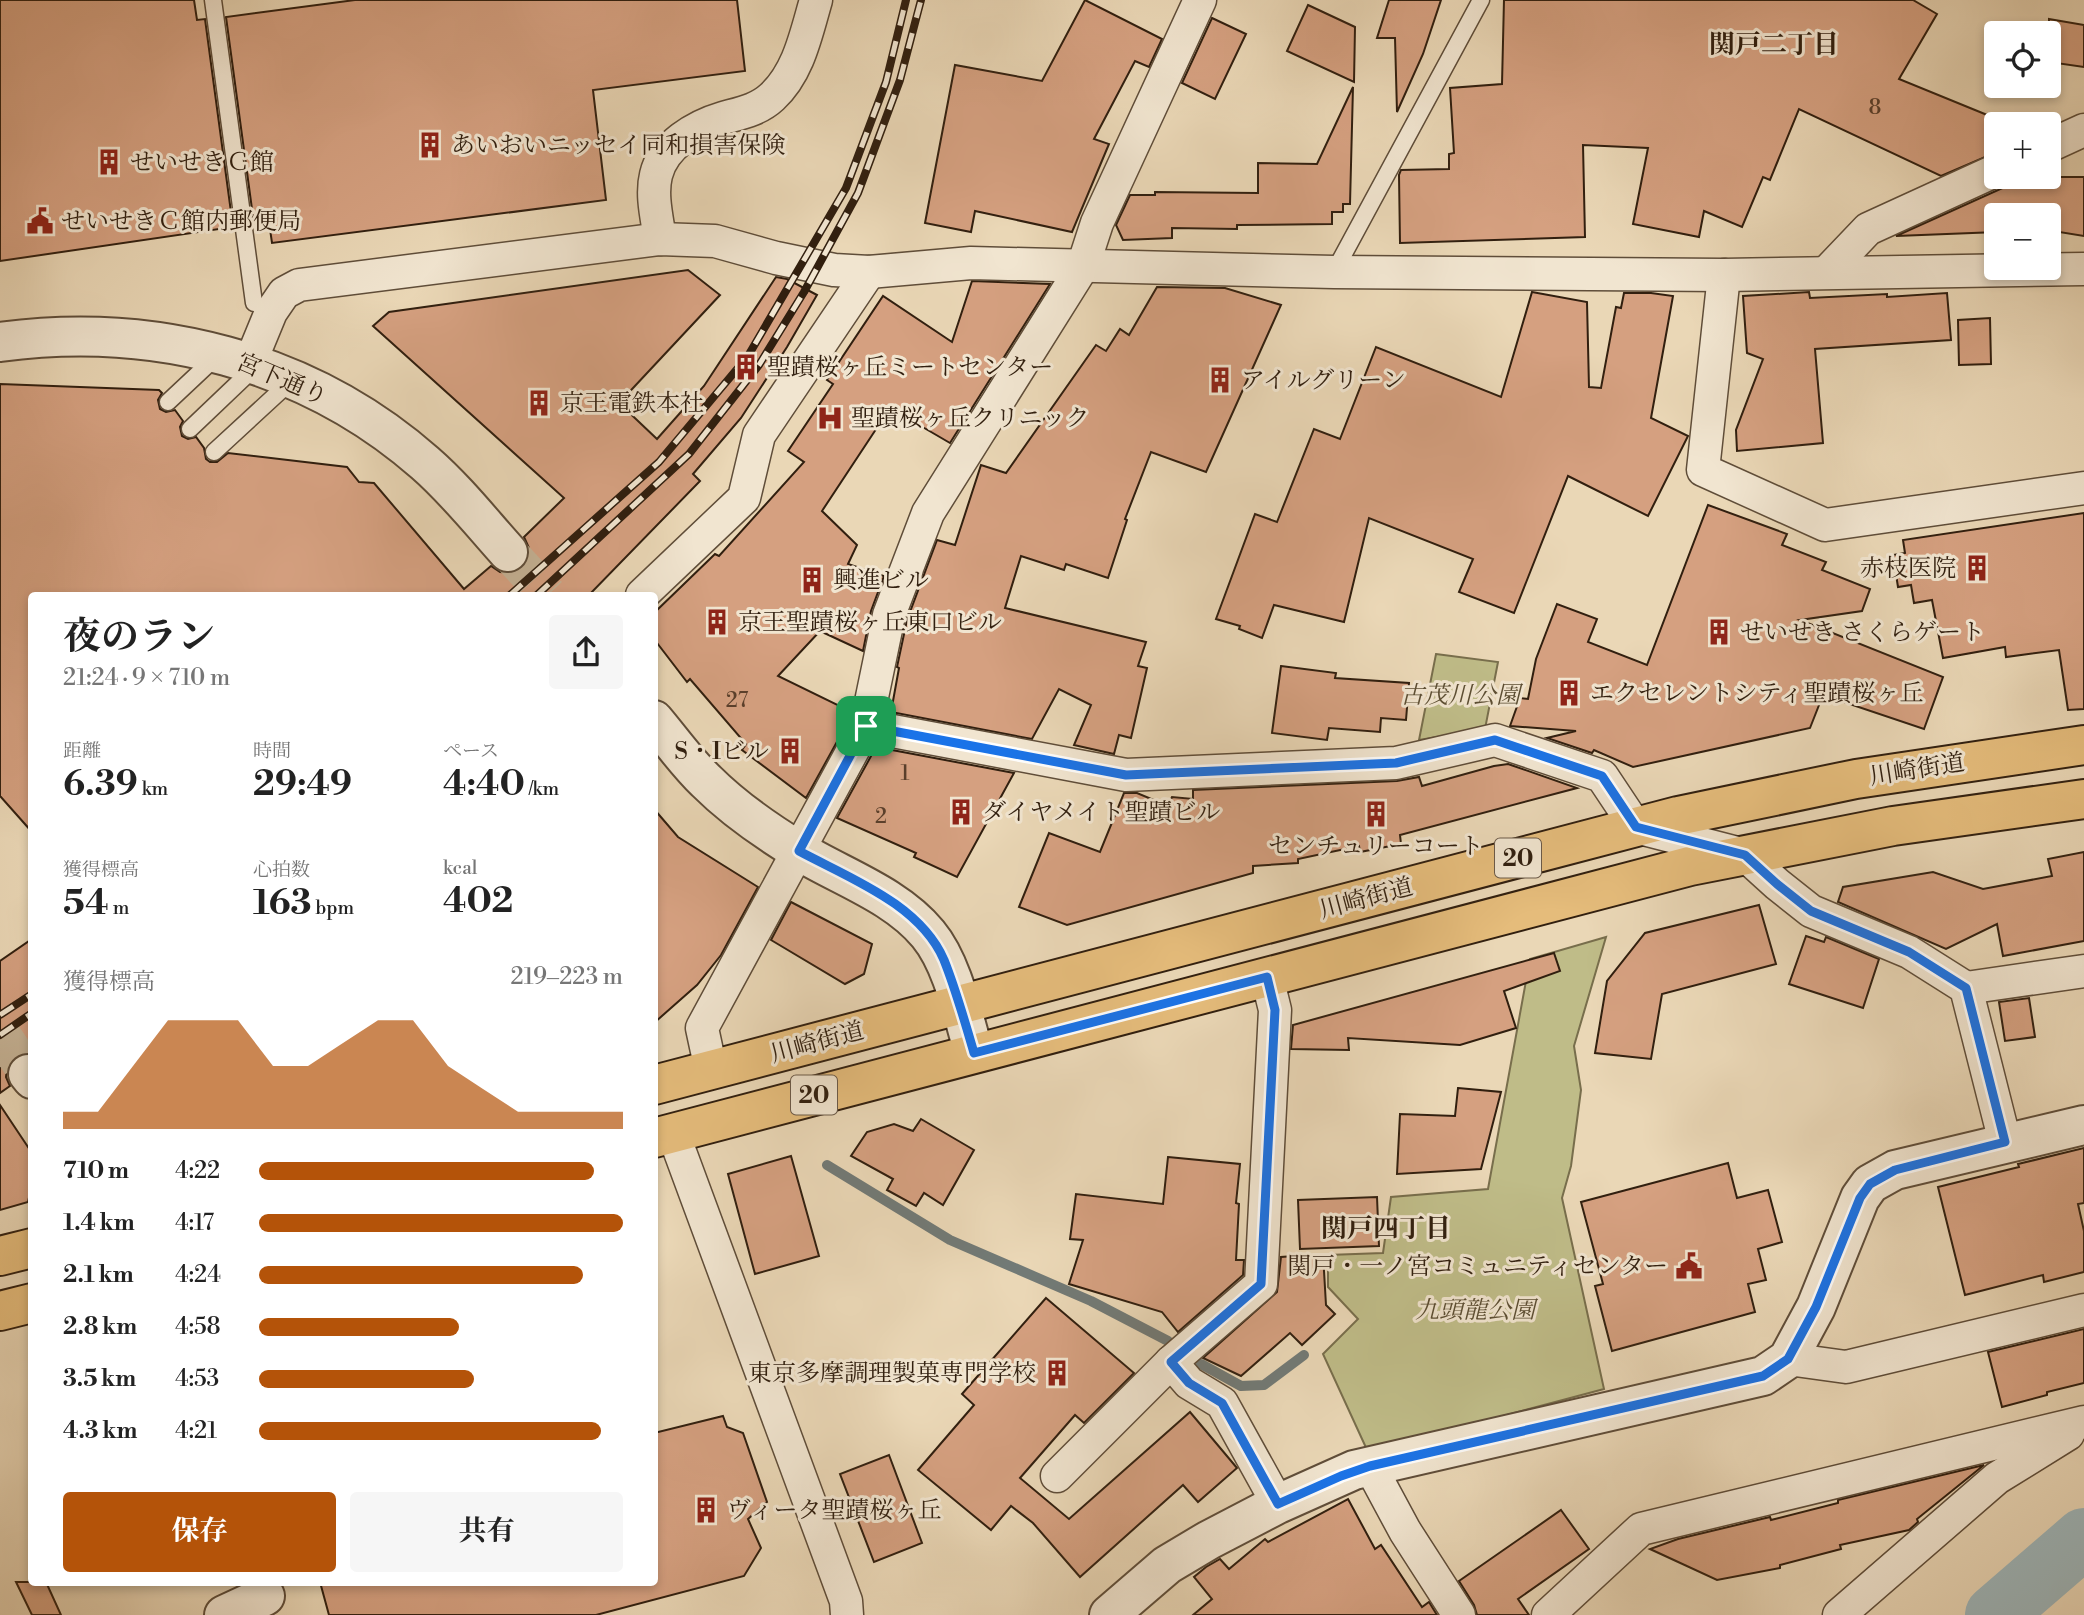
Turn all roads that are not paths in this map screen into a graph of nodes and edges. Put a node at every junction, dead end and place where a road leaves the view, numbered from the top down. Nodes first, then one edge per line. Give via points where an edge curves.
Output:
1 (213, 0) edge
2 (816, 0) edge
3 (1200, 0) edge
4 (1481, 0) edge
5 (2084, 130) edge
6 (2061, 141) edge
7 (1984, 176) edge
8 (660, 239) junction
9 (1083, 266) junction
10 (2084, 269) edge
11 (869, 272) junction
12 (1334, 272) junction
13 (1827, 272) junction
14 (1724, 275) junction
15 (254, 303) dead end
16 (0, 342) edge
17 (242, 361) junction
18 (292, 379) junction
19 (168, 402) dead end
20 (190, 429) dead end
21 (214, 452) dead end
22 (2084, 488) edge
23 (509, 552) tunnel mouth
24 (645, 592) edge
25 (658, 725) edge
26 (866, 726) junction
27 (2084, 745) edge
28 (2084, 799) edge
29 (1636, 827) junction
30 (799, 851) junction
31 (1745, 855) junction
32 (2084, 971) edge
33 (1267, 977) junction
34 (1966, 988) junction
35 (959, 1004) junction
36 (974, 1053) junction
37 (711, 1070) junction
38 (658, 1084) edge
39 (2084, 1125) edge
40 (664, 1136) edge
41 (2005, 1142) junction
42 (28, 1249) edge
43 (0, 1256) edge
44 (28, 1304) edge
45 (2084, 1310) edge
46 (0, 1311) edge
47 (1788, 1359) junction
48 (1171, 1362) junction
49 (2084, 1423) edge
50 (1370, 1466) junction
51 (1058, 1476) dead end
52 (1278, 1504) junction
53 (265, 1598) edge
54 (224, 1615) edge
55 (847, 1615) edge
56 (1109, 1615) edge
57 (1459, 1615) edge
58 (1548, 1615) edge
59 (1839, 1615) edge

1 - 15 lane
2 - 8 street via 789,78 770,99 747,113 701,126 665,154 656,174 654,196
3 - 9 street via 1097,223
4 - 12 lane
5 - 6 street
7 - 13 street via 1868,229
8 - 11 street via 715,241 835,270
8 - 17 street via 299,285 284,293
9 - 11 street via 971,263
9 - 12 street
9 - 26 street via 928,513 889,615
10 - 13 street
11 - 24 street via 759,435 744,498
12 - 14 street
13 - 14 street
14 - 22 street via 1703,470 1825,525
16 - 17 street, 宮下通り via 106,336 166,341
17 - 18 street, 宮下通り
17 - 19 lane
17 - 20 lane
18 - 21 lane
18 - 23 street, 宮下通り via 338,402 424,462
25 - 30 street via 704,780 744,815
26 - 29 street via 1126,775 1396,763 1495,740 1602,776
26 - 30 street
27 - 29 main road, 川崎街道 / 20 via 1856,779
28 - 31 main road, 川崎街道 / 20 via 1893,827
29 - 31 street
29 - 35 main road, 川崎街道 / 20
30 - 35 street via 914,919 943,958
30 - 37 street via 702,1028
31 - 33 main road, 川崎街道 / 20
31 - 34 street via 1811,911 1909,952
32 - 34 street
33 - 36 main road, 川崎街道 / 20
33 - 48 street via 1275,1010 1261,1284
34 - 41 street
35 - 36 street
35 - 37 main road, 川崎街道 / 20
36 - 40 main road, 川崎街道 / 20
37 - 38 main road, 川崎街道 / 20
39 - 41 street
40 - 55 street via 846,1601
41 - 47 street via 1895,1170 1870,1184
42 - 43 main road
44 - 46 main road
45 - 47 street via 1846,1367
47 - 50 street via 1763,1376
48 - 51 street
48 - 52 street via 1189,1383 1222,1403
49 - 58 street via 1641,1529
49 - 59 street via 1997,1478
50 - 52 street
50 - 57 street
52 - 56 street via 1167,1565
53 - 54 street

